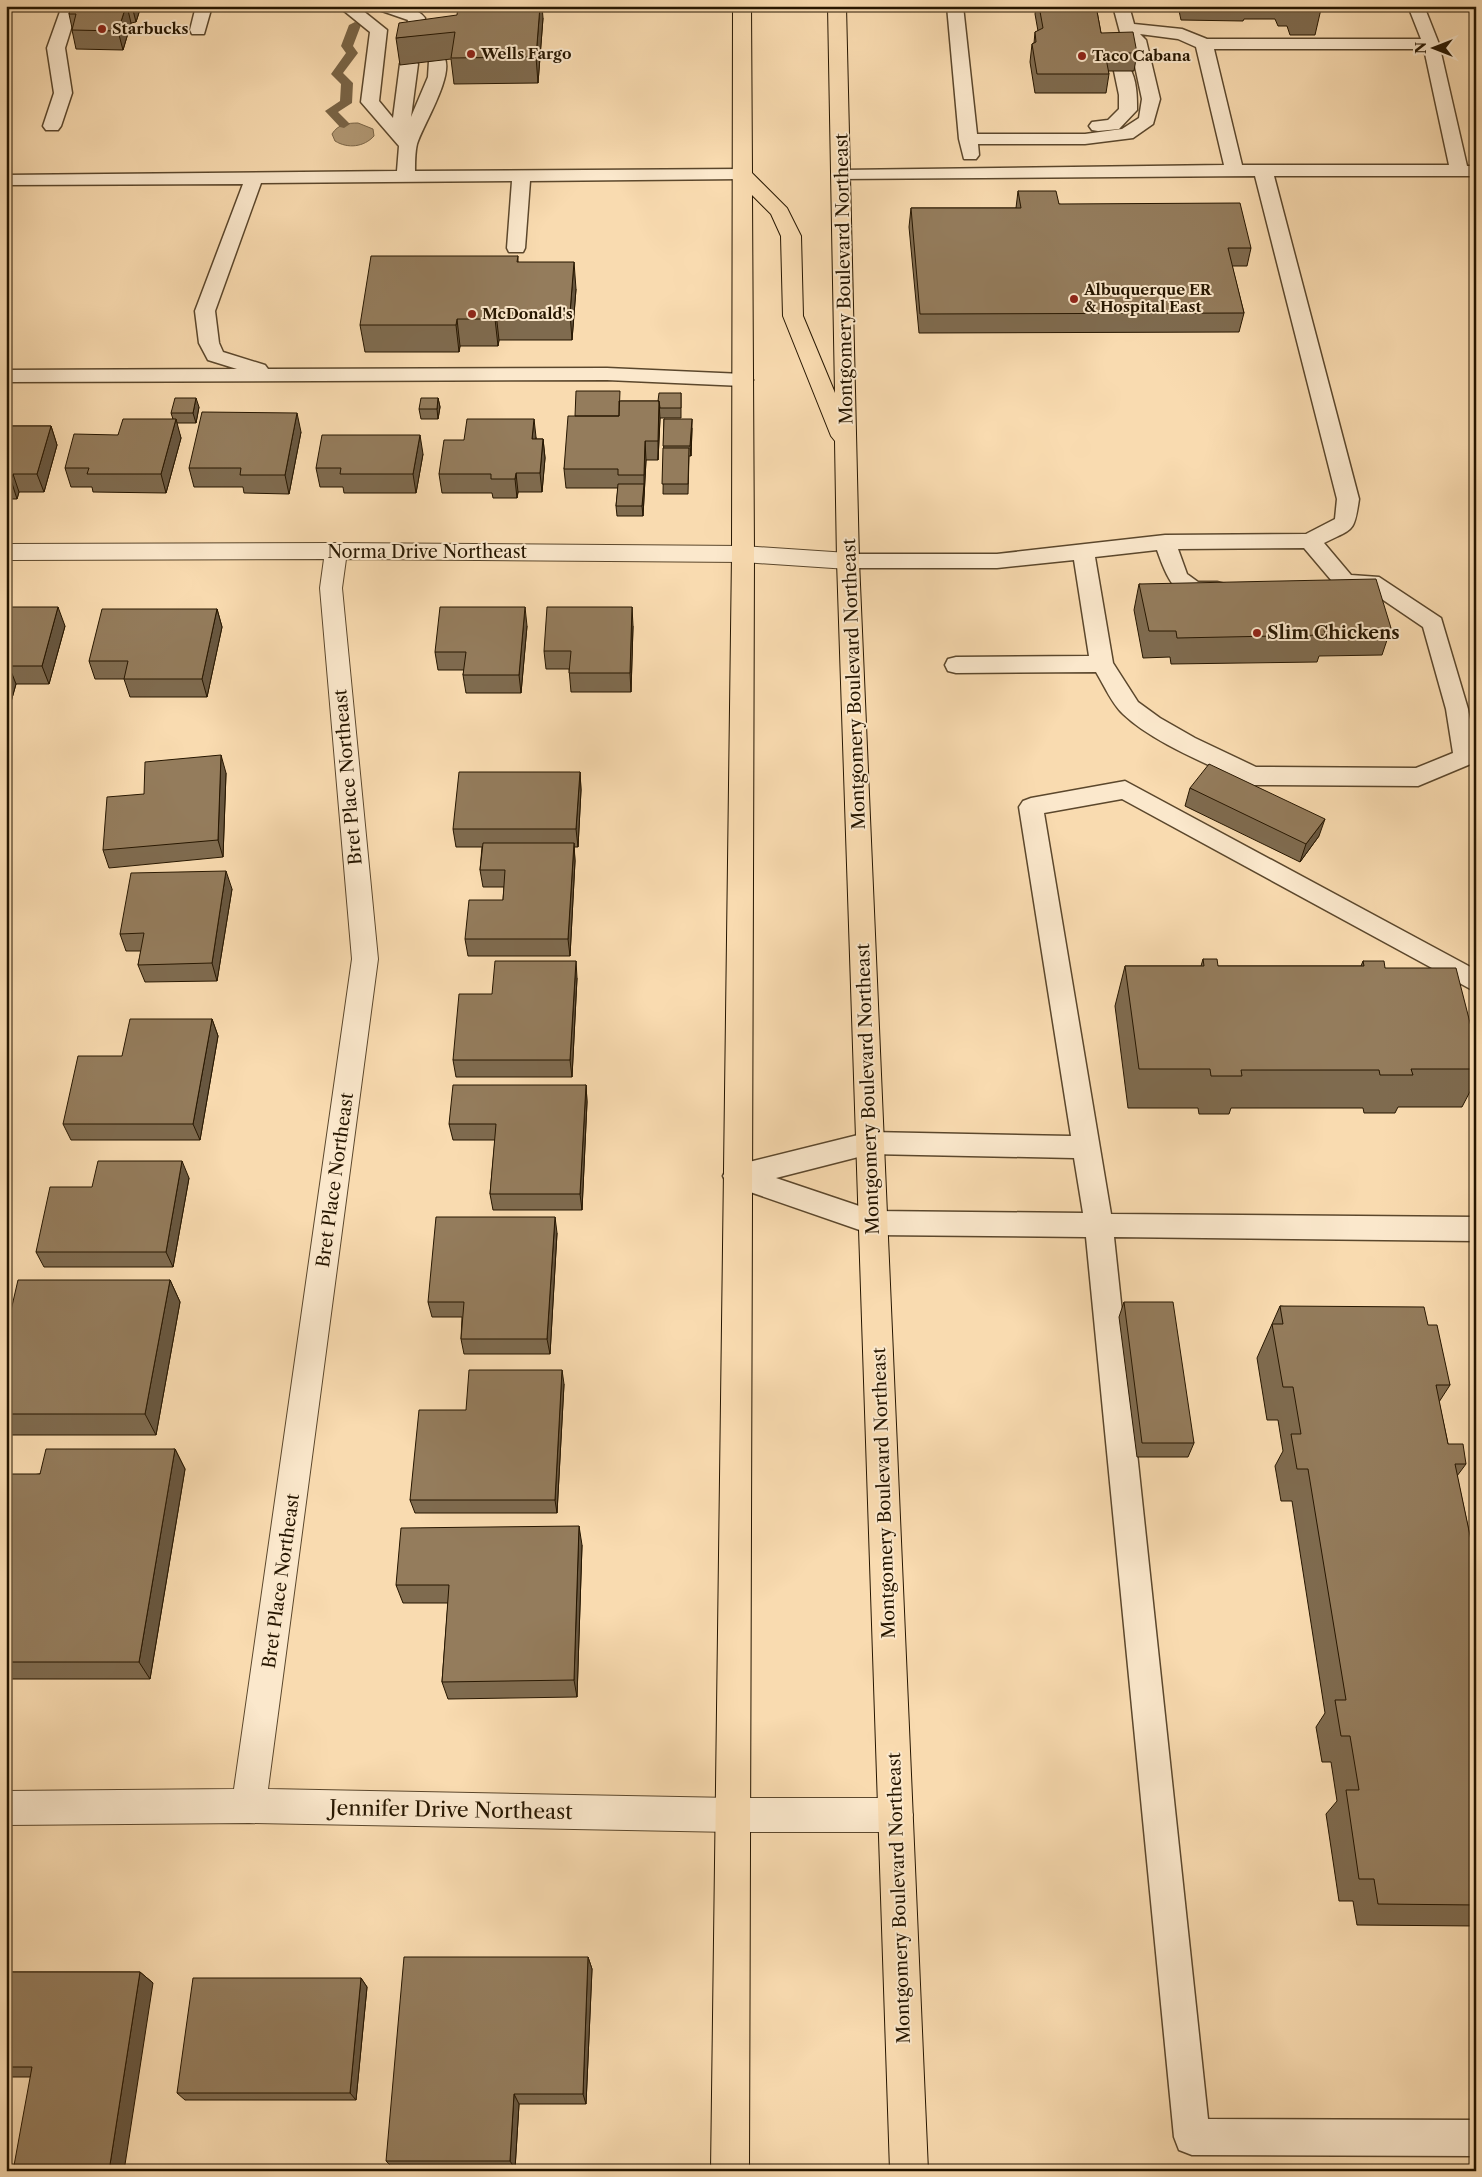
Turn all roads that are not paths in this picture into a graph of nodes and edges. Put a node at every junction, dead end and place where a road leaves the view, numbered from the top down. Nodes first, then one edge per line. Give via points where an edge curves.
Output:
1 (70, 6) edge
2 (204, 6) edge
3 (346, 6) edge
4 (385, 6) edge
5 (742, 6) edge
6 (837, 6) edge
7 (955, 6) edge
8 (1121, 6) edge
9 (1416, 6) edge
10 (198, 30) dead end
11 (1128, 32) junction
12 (1204, 44) junction
13 (1431, 44) junction
14 (1119, 51) edge
15 (1123, 71) edge
16 (52, 126) dead end
17 (968, 133) junction
18 (404, 140) junction
19 (1234, 170) junction
20 (1264, 170) junction
21 (1468, 171) edge
22 (972, 173) junction
23 (742, 174) junction
24 (842, 175) junction
25 (521, 176) junction
26 (405, 178) junction
27 (254, 179) junction
28 (6, 180) edge
29 (516, 248) dead end
30 (606, 365) dead end
31 (6, 376) edge
32 (743, 380) junction
33 (848, 449) junction
34 (1310, 541) junction
35 (1165, 542) junction
36 (336, 551) junction
37 (6, 552) edge
38 (1082, 552) junction
39 (744, 554) junction
40 (848, 561) junction
41 (1345, 582) junction
42 (1316, 585) edge
43 (1238, 588) edge
44 (1102, 664) junction
45 (956, 665) dead end
46 (1476, 982) edge
47 (870, 1144) junction
48 (1085, 1147) junction
49 (737, 1176) junction
50 (874, 1224) junction
51 (1098, 1227) junction
52 (1476, 1229) edge
53 (249, 1806) junction
54 (6, 1808) edge
55 (732, 1815) junction
56 (896, 1815) junction
57 (1476, 2138) edge
58 (730, 2171) edge
59 (909, 2171) edge

1 - 16 lane via 56,48 64,93
2 - 10 lane
3 - 18 lane via 379,30 370,102
4 - 18 lane via 422,21 426,31
5 - 23 main road
6 - 24 main road, Montgomery Boulevard Northeast
7 - 17 lane
8 - 11 lane
9 - 13 lane
11 - 12 lane via 1182,34
11 - 14 lane
11 - 17 lane via 1138,40 1151,99 1147,120 1127,134 1085,139
12 - 13 lane
12 - 19 lane
13 - 21 lane
15 - 17 lane via 1128,110 1113,125
17 - 22 lane
18 - 26 lane
19 - 20 lane
19 - 22 lane
20 - 21 lane
20 - 34 lane via 1348,499 1345,523
22 - 24 lane
23 - 25 lane
23 - 32 main road
23 - 33 main road via 780,212 791,236 793,316
24 - 33 main road, Montgomery Boulevard Northeast
25 - 26 lane
25 - 29 lane
26 - 27 lane
27 - 28 lane
27 - 30 lane via 205,311 209,343 216,356 253,369
31 - 32 lane via 607,374
32 - 39 main road
33 - 40 main road, Montgomery Boulevard Northeast
34 - 35 lane
34 - 41 lane
35 - 38 lane
35 - 43 lane via 1178,578 1193,590
36 - 37 street, Norma Drive Northeast
36 - 39 street, Norma Drive Northeast
36 - 53 street, Bret Place Northeast via 331,588 365,959
38 - 40 lane via 997,561
38 - 44 lane
39 - 40 street, Norma Drive Northeast
39 - 49 main road
40 - 47 main road, Montgomery Boulevard Northeast
41 - 42 lane
41 - 44 lane via 1371,582 1433,622 1457,709 1465,757 1418,777 1253,776 1152,724 1130,708
44 - 45 lane
46 - 48 lane via 1125,790 1031,807
47 - 48 lane
47 - 49 lane
47 - 50 main road, Montgomery Boulevard Northeast
48 - 51 lane
49 - 50 lane
49 - 55 main road
50 - 51 lane
50 - 56 main road, Montgomery Boulevard Northeast
51 - 52 lane
51 - 57 lane via 1192,2137
53 - 54 street, Jennifer Drive Northeast
53 - 55 street, Jennifer Drive Northeast
55 - 56 street, Jennifer Drive Northeast
55 - 58 main road
56 - 59 main road, Montgomery Boulevard Northeast

